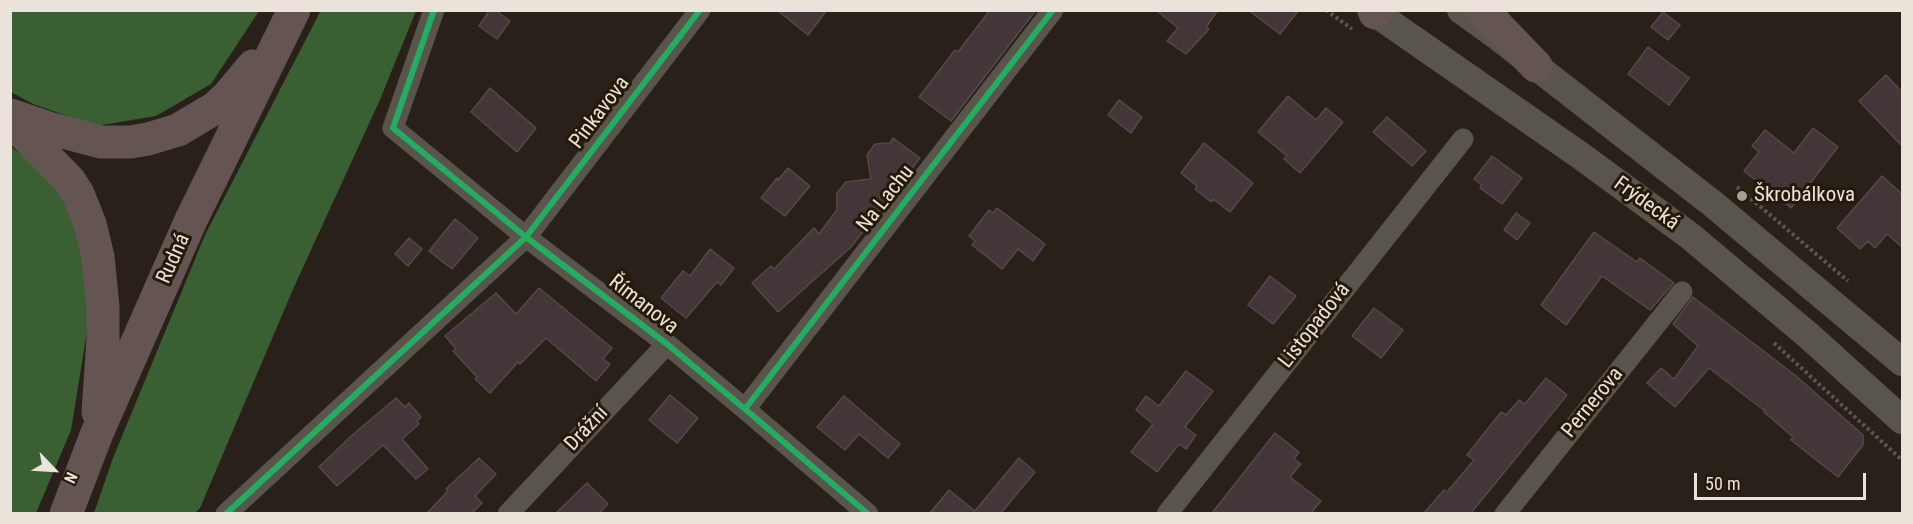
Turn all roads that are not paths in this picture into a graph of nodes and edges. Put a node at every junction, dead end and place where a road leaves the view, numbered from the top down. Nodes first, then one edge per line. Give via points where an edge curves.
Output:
1 (434, 10) edge
2 (700, 10) edge
3 (1053, 10) edge
4 (1461, 10) edge
5 (1482, 10) edge
6 (291, 15) edge
7 (1369, 16) edge
8 (1536, 66) junction
9 (10, 114) edge
10 (10, 120) edge
11 (1463, 139) dead end
12 (526, 237) junction
13 (1682, 292) dead end
14 (667, 344) junction
15 (1902, 362) edge
16 (746, 409) junction
17 (1902, 420) edge
18 (97, 433) junction
19 (66, 513) edge
20 (226, 513) edge
21 (508, 513) edge
22 (868, 513) edge
23 (1167, 513) edge
24 (1504, 513) edge

1 - 12 street, Římanova via 393,128
2 - 12 street, Pinkavova
3 - 16 street, Na Lachu
4 - 8 main road, Frýdecká
5 - 8 main road
6 - 9 main road via 227,97 191,124 165,135 131,142 101,142
6 - 18 main road, Rudná via 191,220
7 - 17 main road, Frýdecká via 1581,156 1690,236
8 - 15 main road, Frýdecká via 1713,204
10 - 18 main road via 69,180 92,232 103,307
11 - 23 street, Listopadová
12 - 14 street, Římanova
12 - 20 street, Pinkavova
13 - 24 street, Pernerova
14 - 16 street, Římanova
14 - 21 street, Drážní
16 - 22 street, Římanova
18 - 19 main road, Rudná

